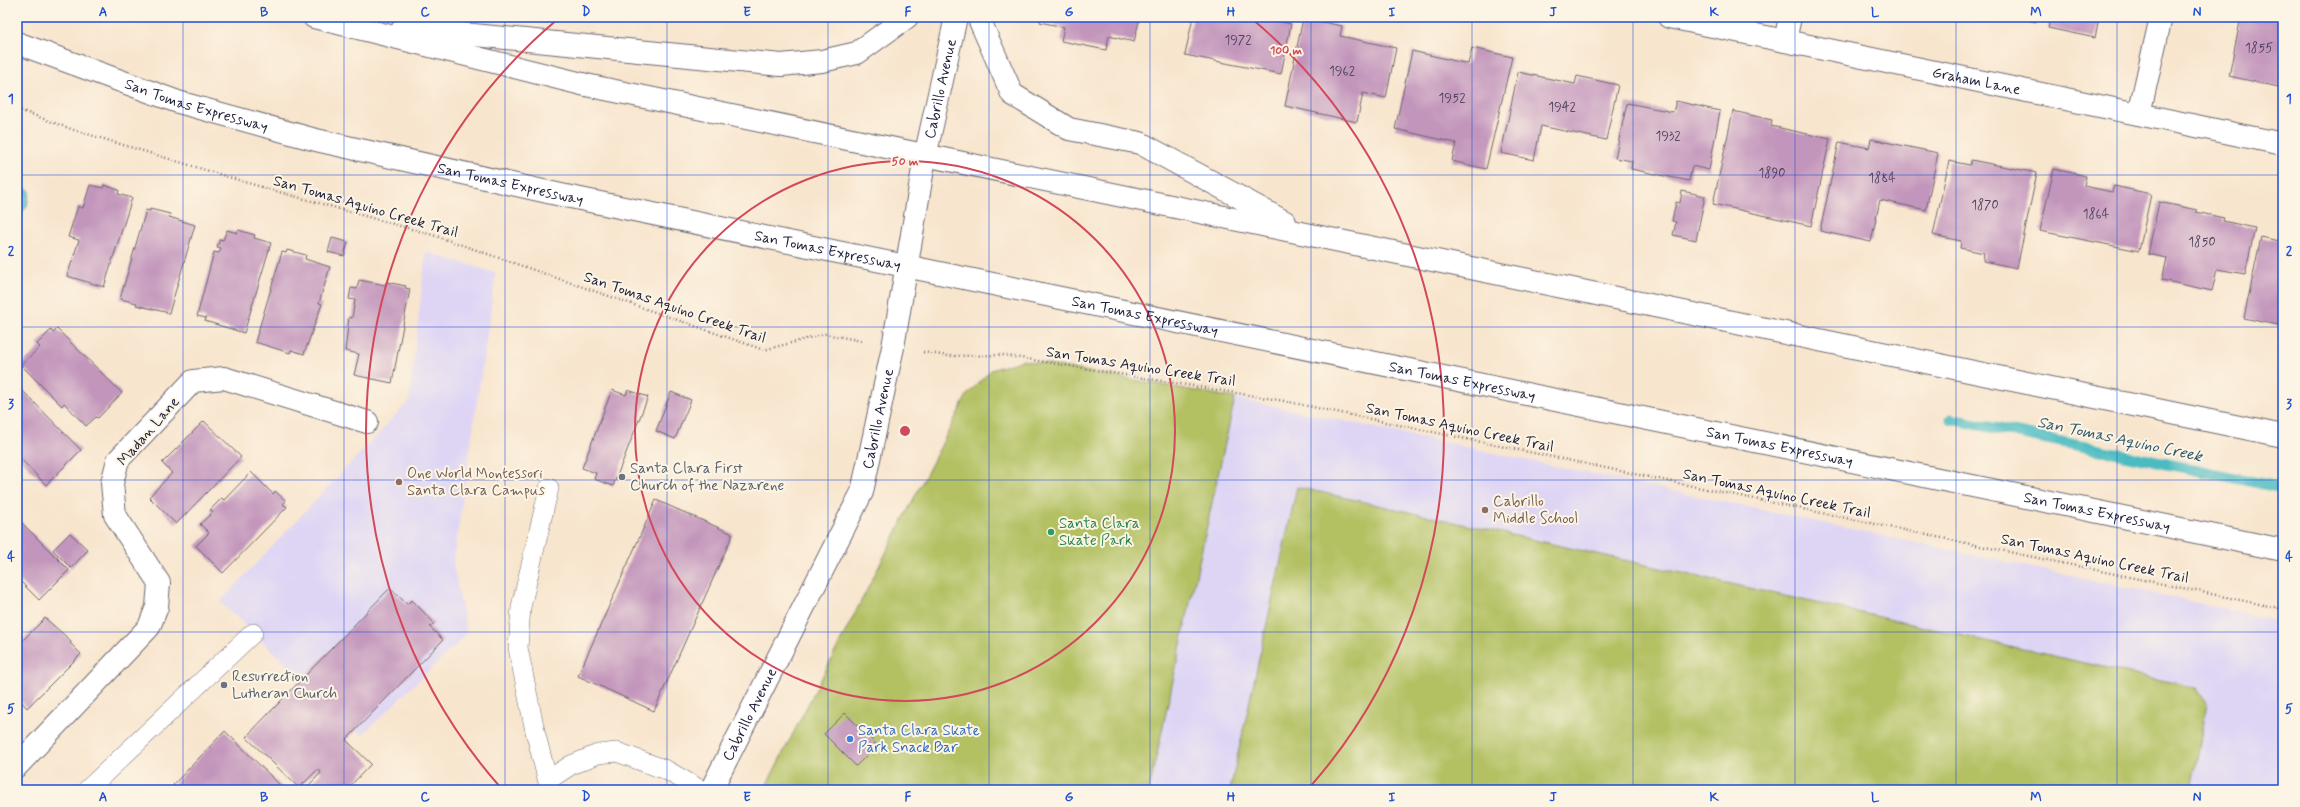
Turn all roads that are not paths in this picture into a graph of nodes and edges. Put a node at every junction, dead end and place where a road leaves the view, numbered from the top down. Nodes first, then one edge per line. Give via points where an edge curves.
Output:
1 (907, 17) edge
2 (956, 17) edge
3 (980, 17) edge
4 (1669, 17) edge
5 (1790, 17) edge
6 (2162, 17) edge
7 (322, 19) edge
8 (1785, 41) junction
9 (17, 43) edge
10 (2139, 114) junction
11 (2283, 144) edge
12 (925, 157) junction
13 (1303, 232) junction
14 (906, 267) junction
15 (368, 422) dead end
16 (2283, 436) edge
17 (549, 488) dead end
18 (2283, 550) edge
19 (253, 633) dead end
20 (17, 766) edge
21 (549, 785) edge
22 (87, 790) edge
23 (701, 790) edge
24 (711, 790) edge

1 - 7 main road via 857,53 822,61 781,65
2 - 12 main road, Cabrillo Avenue
3 - 13 main road via 1012,94 1069,129 1140,143
4 - 8 main road, Graham Lane
5 - 8 main road
6 - 10 main road
7 - 12 main road via 586,85
8 - 10 main road, Graham Lane
9 - 14 main road, San Tomas Expressway via 178,102 316,140 561,195
10 - 11 main road, Graham Lane
12 - 13 main road
12 - 14 main road, Cabrillo Avenue
13 - 16 main road
14 - 18 main road, San Tomas Expressway
14 - 24 main road, Cabrillo Avenue via 893,347 862,492
15 - 20 main road, Madan Lane via 224,378 193,381 118,460 112,483 115,515 159,584 157,608 149,627
17 - 21 lane via 521,607 518,648
19 - 22 lane
21 - 23 lane via 571,765 598,754 618,752 666,770

